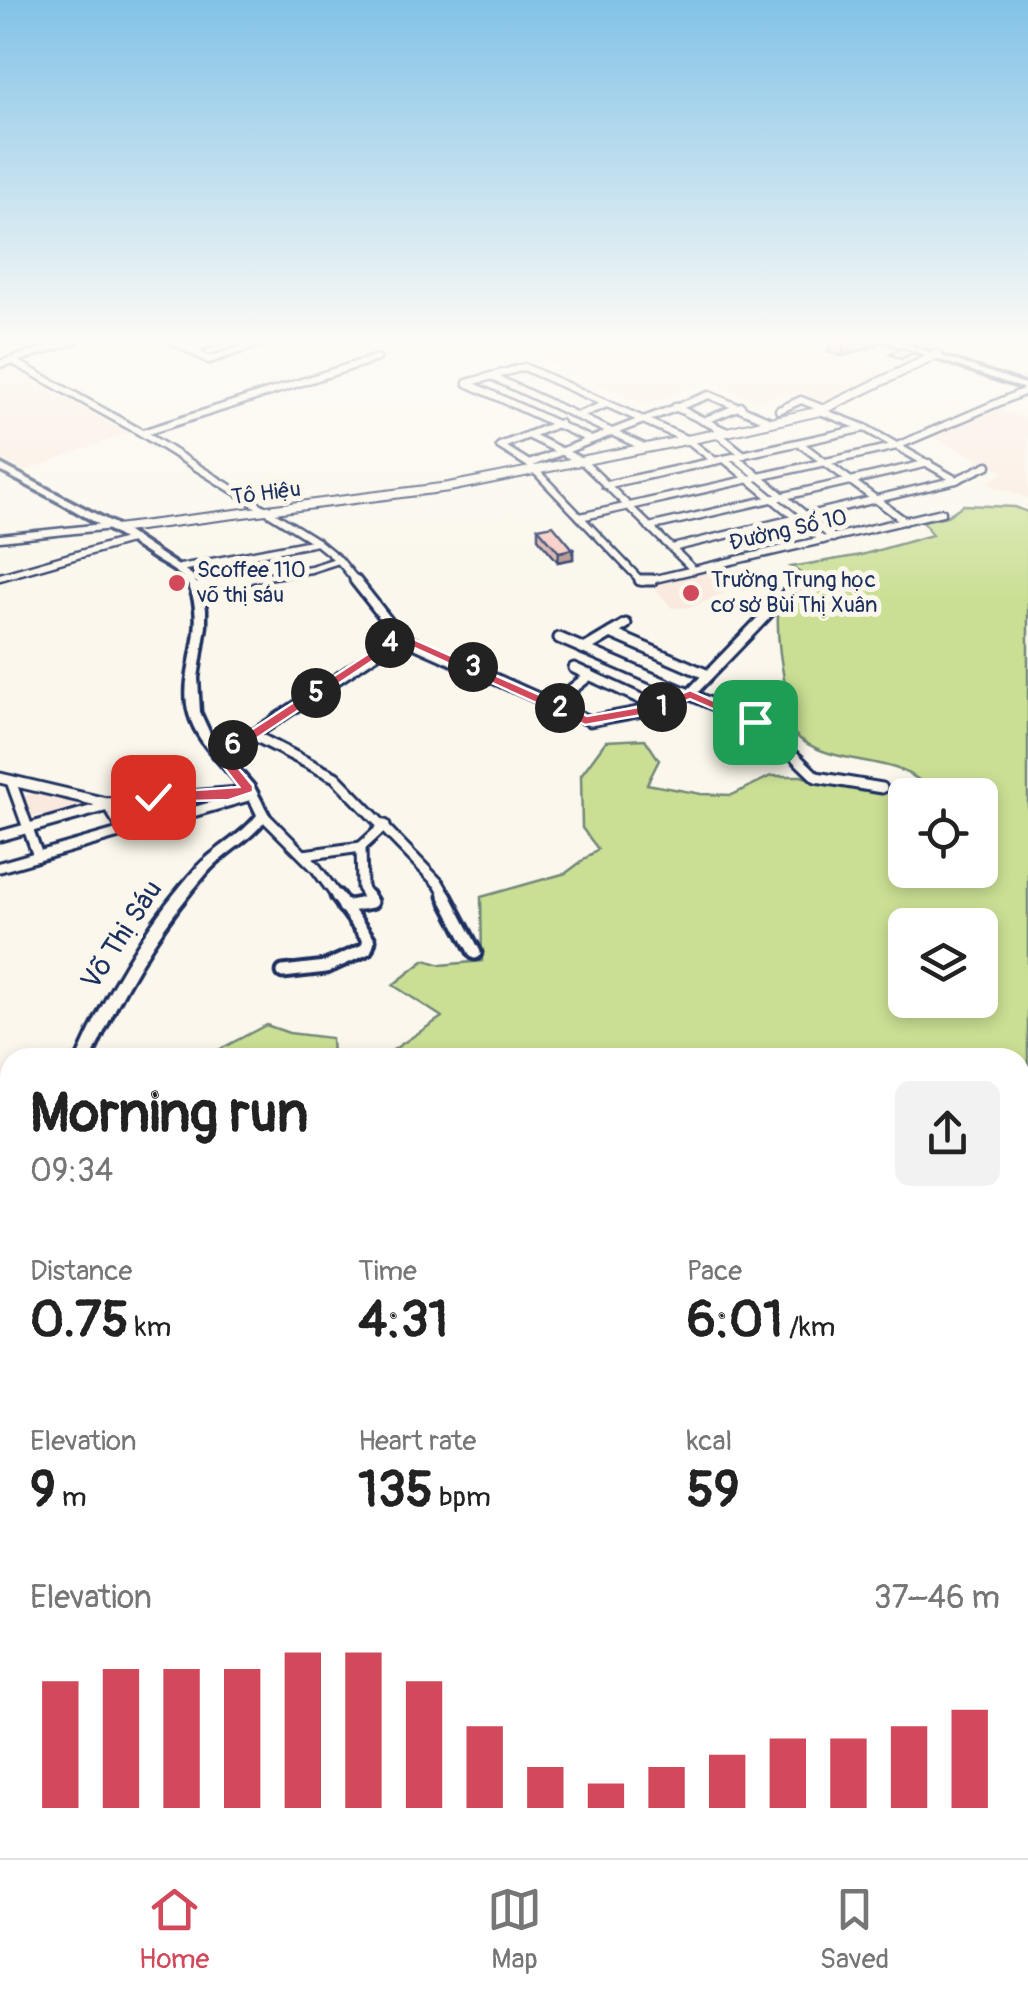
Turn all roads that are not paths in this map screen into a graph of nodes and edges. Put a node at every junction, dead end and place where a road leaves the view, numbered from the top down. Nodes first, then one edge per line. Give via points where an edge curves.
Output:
1 (129, 427) edge
2 (165, 427) edge
3 (549, 427) edge
4 (562, 427) edge
5 (599, 427) edge
6 (625, 427) edge
7 (659, 427) edge
8 (712, 427) edge
9 (751, 427) edge
10 (861, 427) edge
11 (940, 427) edge
12 (864, 428) junction
13 (610, 432) junction
14 (722, 433) junction
15 (142, 434) junction
16 (528, 435) junction
17 (590, 439) junction
18 (688, 440) junction
19 (800, 442) junction
20 (897, 446) junction
21 (646, 448) junction
22 (560, 451) junction
23 (739, 456) junction
24 (719, 460) junction
25 (582, 462) junction
26 (825, 462) junction
27 (929, 463) junction
28 (529, 464) junction
29 (988, 465) dead end
30 (0, 466) edge
31 (536, 472) junction
32 (758, 476) junction
33 (748, 479) junction
34 (956, 480) junction
35 (851, 481) junction
36 (605, 485) junction
37 (783, 496) junction
38 (772, 499) junction
39 (877, 500) junction
40 (627, 506) junction
41 (271, 510) junction
42 (942, 512) dead end
43 (807, 516) junction
44 (580, 517) junction
45 (797, 519) junction
46 (905, 521) junction
47 (649, 527) junction
48 (114, 528) junction
49 (0, 538) edge
50 (833, 538) junction
51 (132, 539) junction
52 (823, 540) junction
53 (317, 542) junction
54 (672, 548) junction
55 (264, 552) junction
56 (227, 559) junction
57 (339, 560) junction
58 (180, 568) junction
59 (694, 570) junction
60 (276, 574) junction
61 (0, 576) edge
62 (800, 580) dead end
63 (237, 581) junction
64 (196, 588) junction
65 (626, 624) dead end
66 (611, 632) junction
67 (400, 636) junction
68 (559, 638) dead end
69 (584, 649) junction
70 (574, 668) dead end
71 (590, 675) junction
72 (708, 675) junction
73 (690, 694) junction
74 (552, 704) junction
75 (659, 708) junction
76 (252, 735) junction
77 (219, 752) junction
78 (0, 781) edge
79 (12, 781) junction
80 (882, 788) dead end
81 (250, 792) junction
82 (107, 805) junction
83 (263, 815) junction
84 (385, 825) junction
85 (29, 828) junction
86 (124, 831) junction
87 (0, 836) edge
88 (361, 847) junction
89 (304, 855) junction
90 (38, 856) junction
91 (0, 866) edge
92 (344, 908) junction
93 (475, 953) dead end
94 (283, 972) dead end
95 (89, 1048) edge

1 - 15 street
2 - 15 street
3 - 16 street
4 - 17 street
5 - 13 street
6 - 13 street
7 - 18 street
8 - 14 street
9 - 14 street, Tô Hiệu
10 - 12 street
11 - 20 street
12 - 19 street
12 - 20 street
13 - 17 street
13 - 21 street
14 - 18 street, Tô Hiệu
14 - 23 street
15 - 41 street
16 - 22 street
16 - 28 street via 500,446
17 - 22 street
18 - 21 street, Tô Hiệu
18 - 24 street
19 - 23 street
19 - 26 street
20 - 26 street
20 - 27 street
21 - 25 street, Tô Hiệu
22 - 25 street
22 - 28 street
23 - 24 street
23 - 32 street
24 - 33 street
24 - 36 street
25 - 31 street, Tô Hiệu
25 - 36 street
26 - 32 street
26 - 35 street
27 - 34 street
27 - 35 street
28 - 31 street
29 - 34 street
30 - 48 main road
31 - 41 street, Tô Hiệu
31 - 44 street
32 - 33 street
32 - 37 street
33 - 38 street
33 - 40 street
34 - 39 street
35 - 37 street
35 - 39 street
36 - 40 street
37 - 38 street
37 - 43 street
38 - 45 street
38 - 47 street
39 - 43 street
39 - 46 street
40 - 44 street
40 - 47 street
41 - 48 street, Tô Hiệu
41 - 53 street
42 - 46 street, Đường Số 10
43 - 45 street
43 - 50 street
44 - 59 street, Đường Số 10 via 642,582
45 - 52 street
45 - 54 street
46 - 50 street, Đường Số 10
47 - 54 street
48 - 49 street
48 - 51 main road
50 - 52 street, Đường Số 10
51 - 58 main road
51 - 61 street
52 - 59 street, Đường Số 10
53 - 55 street
53 - 57 street
54 - 59 street
55 - 56 street
55 - 60 street
56 - 58 street
56 - 63 street
57 - 60 street
57 - 67 street
58 - 64 main road
60 - 63 street
62 - 72 street
63 - 64 street
64 - 77 main road via 201,615 194,710
65 - 66 street
66 - 69 street
66 - 72 street
67 - 74 street
67 - 76 street
68 - 69 street
69 - 73 street
70 - 71 street
71 - 74 street
71 - 75 street
72 - 73 street
73 - 75 street
73 - 80 street via 770,730 816,777
74 - 75 street via 590,721
76 - 77 street
76 - 84 street via 335,777
77 - 81 main road
78 - 79 street
79 - 82 street
79 - 85 street
81 - 82 street
81 - 83 main road
81 - 86 street
82 - 85 street
82 - 86 street
83 - 89 street
83 - 95 main road, Võ Thị Sáu via 187,889 141,954
84 - 88 street
84 - 93 street via 438,884
85 - 87 street
85 - 90 street
86 - 90 street
88 - 89 street
88 - 92 street via 362,888 371,902
89 - 92 street
90 - 91 street
92 - 94 street via 365,932 366,949 328,968

